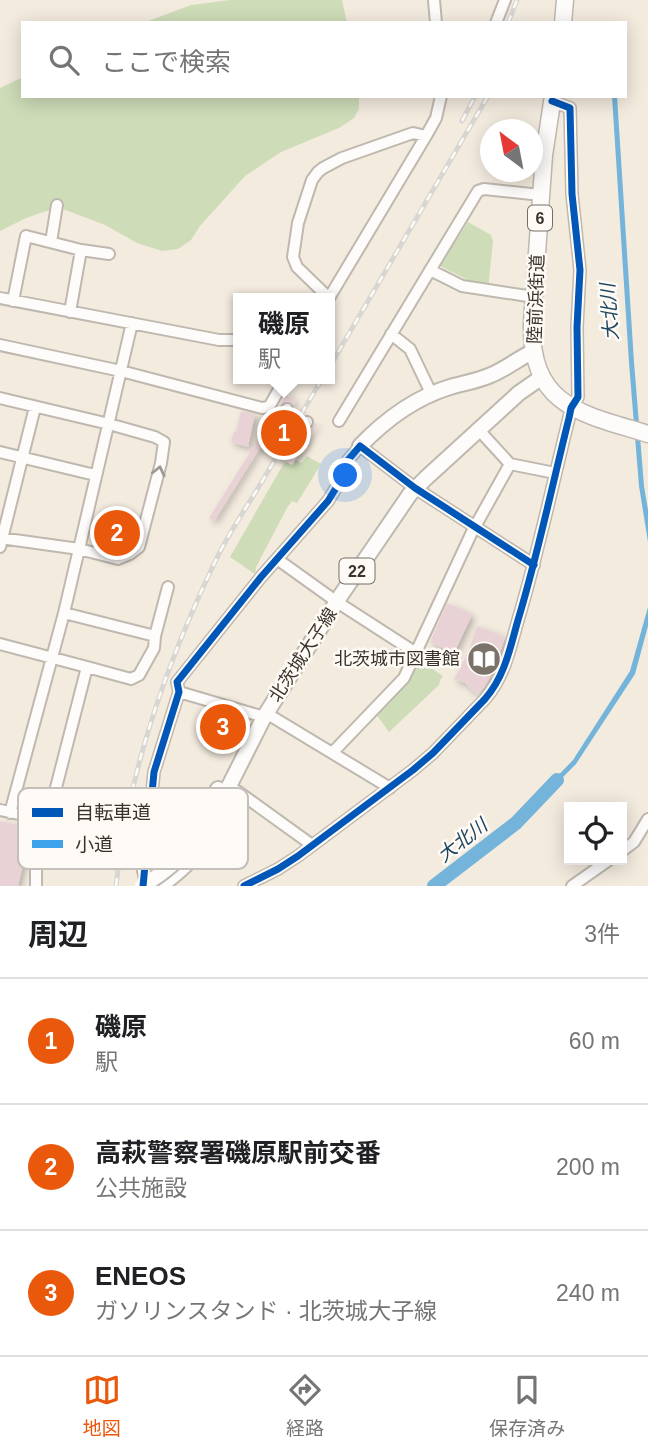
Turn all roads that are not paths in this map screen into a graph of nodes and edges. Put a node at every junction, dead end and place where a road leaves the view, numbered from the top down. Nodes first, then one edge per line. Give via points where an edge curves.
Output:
1 (434, 0) edge
2 (505, 0) edge
3 (565, 0) edge
4 (436, 21) edge
5 (497, 21) edge
6 (563, 21) edge
7 (441, 98) edge
8 (552, 99) edge
9 (426, 136) junction
10 (541, 194) junction
11 (58, 205) dead end
12 (51, 242) junction
13 (81, 250) junction
14 (109, 254) dead end
15 (429, 270) junction
16 (324, 293) edge
17 (332, 293) edge
18 (534, 297) junction
19 (0, 298) edge
20 (13, 301) junction
21 (71, 312) junction
22 (132, 323) junction
23 (391, 334) junction
24 (233, 340) edge
25 (0, 345) edge
26 (534, 351) junction
27 (121, 371) junction
28 (542, 377) junction
29 (282, 384) edge
30 (431, 393) junction
31 (0, 398) edge
32 (35, 407) junction
33 (571, 408) junction
34 (296, 417) dead end
35 (339, 421) dead end
36 (108, 424) junction
37 (478, 429) junction
38 (648, 434) edge
39 (280, 446) dead end
40 (360, 446) junction
41 (0, 452) edge
42 (22, 457) junction
43 (510, 464) junction
44 (555, 474) junction
45 (95, 475) junction
46 (415, 488) junction
47 (476, 526) junction
48 (1, 541) edge
49 (79, 549) junction
50 (277, 559) junction
51 (534, 565) junction
52 (168, 587) dead end
53 (337, 602) junction
54 (64, 613) junction
55 (155, 636) junction
56 (0, 644) edge
57 (416, 653) junction
58 (52, 658) junction
59 (87, 667) junction
60 (179, 692) junction
61 (265, 715) junction
62 (254, 737) junction
63 (334, 752) junction
64 (56, 788) edge
65 (152, 788) edge
66 (218, 788) edge
67 (228, 788) edge
68 (238, 788) edge
69 (390, 788) junction
70 (248, 799) edge
71 (5, 812) edge
72 (648, 819) edge
73 (312, 845) junction
74 (627, 847) edge
75 (602, 865) edge
76 (168, 869) edge
77 (182, 869) edge
78 (143, 881) edge
79 (160, 886) edge
80 (244, 886) edge
81 (572, 886) edge

1 - 4 street
2 - 5 street
3 - 6 highway
7 - 9 street
8 - 10 highway, 陸前浜街道 / 6
8 - 33 street via 570,108 580,271 578,397
9 - 16 street via 413,133 342,158 312,180 293,257
9 - 17 street
10 - 15 street via 478,191
10 - 18 highway, 陸前浜街道 / 6
11 - 12 street
12 - 13 street
12 - 20 street via 26,236
13 - 14 street
13 - 21 street
15 - 18 street via 462,286
15 - 23 street
18 - 26 highway, 陸前浜街道 / 6
19 - 20 street
20 - 21 street
21 - 22 street
22 - 24 street
22 - 27 street
23 - 30 street via 410,349
23 - 35 street
25 - 27 street
26 - 28 highway, 陸前浜街道 / 6
26 - 30 main road via 492,375
27 - 29 street via 262,408 269,407
27 - 36 street
28 - 33 highway, 陸前浜街道 / 6
28 - 37 main road, 北茨城大子線 / 22
30 - 40 main road via 383,423
31 - 32 street
32 - 36 street
32 - 42 street
33 - 38 highway, 陸前浜街道 / 6
33 - 44 street
34 - 39 street
36 - 45 street
49 -> 36 street via 118,559 139,547 161,463 164,442
37 - 43 street
37 - 46 main road, 北茨城大子線 / 22
40 - 46 street
40 - 50 street via 328,500
41 - 42 street
42 - 45 street
42 - 48 street
43 - 44 street
43 - 47 street
44 - 51 street
45 - 49 street
46 - 47 street
46 - 53 main road, 北茨城大子線 / 22
47 - 51 street
47 - 57 street
48 - 49 street
49 - 54 street
50 - 53 street
50 - 60 street via 180,677
51 - 69 street via 504,669 492,691 433,753
52 - 55 street
53 - 57 street
53 - 61 main road, 北茨城大子線 / 22
54 - 55 street
54 - 58 street
55 - 59 street via 154,648 139,675 131,679
56 - 58 street
57 - 63 street via 404,678
58 - 59 street
58 - 71 street
59 - 64 street
60 - 61 street
60 - 65 street
61 - 62 main road, 北茨城大子線 / 22
61 - 63 street
62 - 66 main road via 237,752
62 - 67 main road, 北茨城大子線 / 22, bridge
62 - 68 main road via 254,751
63 - 69 street
69 - 73 street
70 - 73 street
72 - 74 street
73 - 80 street
75 - 81 street
76 - 78 main road, 北茨城大子線 / 22, bridge
77 - 79 main road

